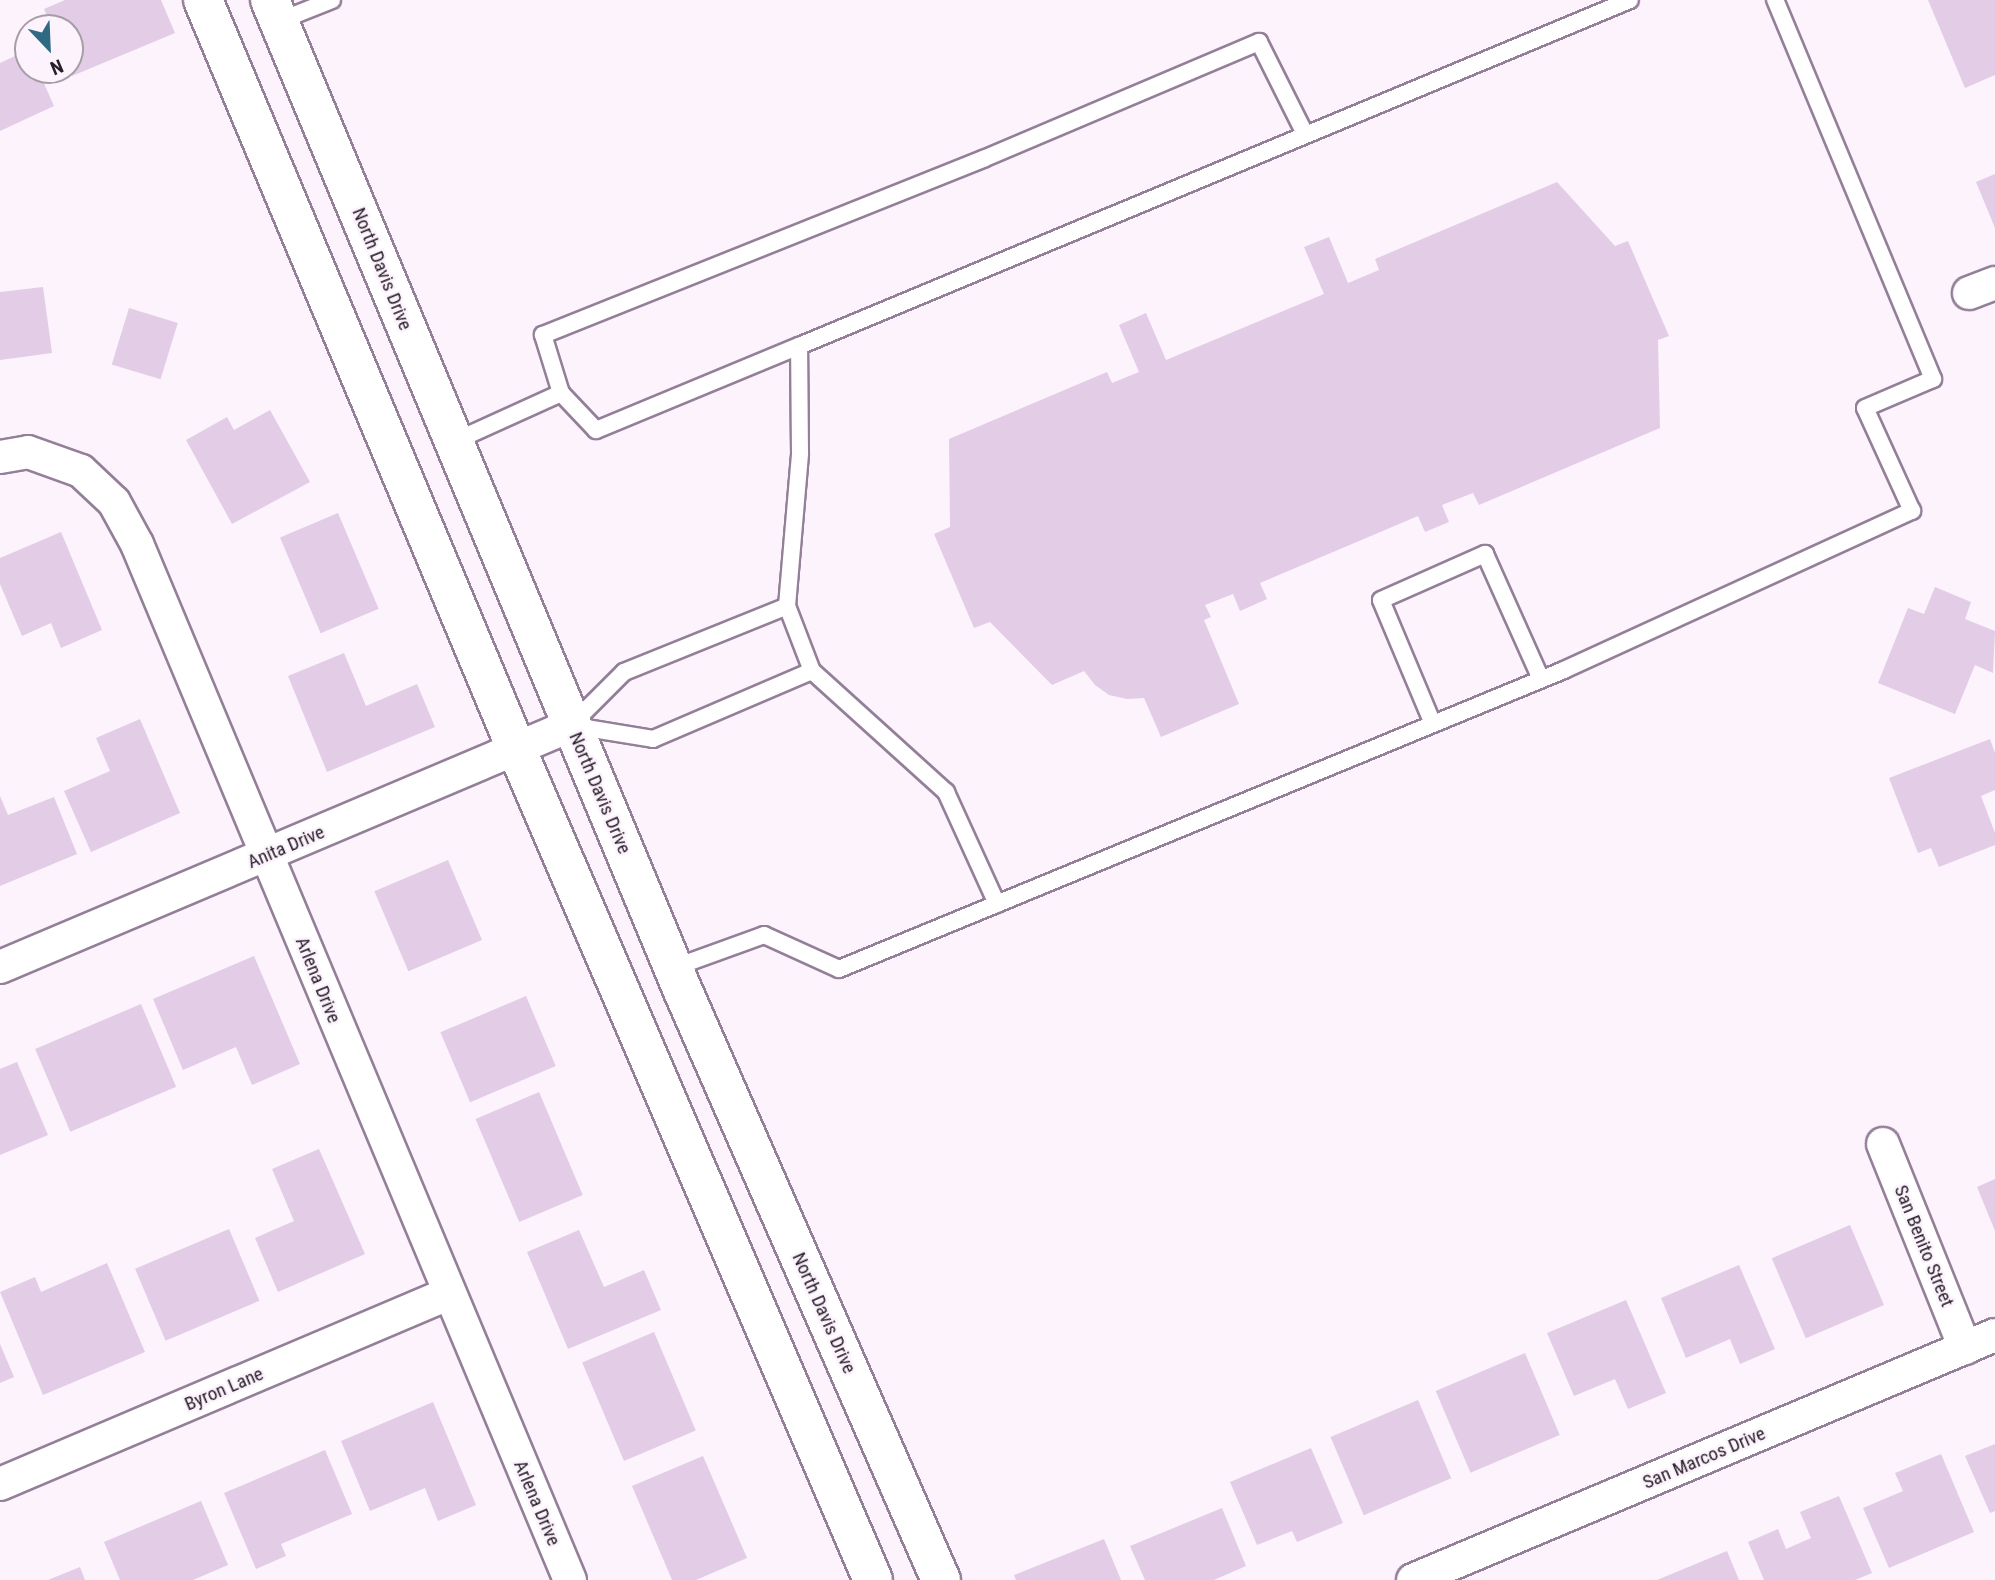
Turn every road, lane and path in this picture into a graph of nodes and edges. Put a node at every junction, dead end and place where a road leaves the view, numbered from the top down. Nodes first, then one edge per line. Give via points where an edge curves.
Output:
1 (204, 0) edge
2 (332, 0) edge
3 (1630, 0) edge
4 (1774, 0) edge
5 (275, 11) edge
6 (1305, 134) junction
7 (799, 346) junction
8 (561, 393) junction
9 (453, 442) junction
10 (0, 457) edge
11 (787, 606) junction
12 (812, 671) junction
13 (1541, 680) junction
14 (1433, 724) junction
15 (572, 725) junction
16 (516, 748) junction
17 (267, 856) junction
18 (997, 904) junction
19 (0, 967) edge
20 (673, 968) junction
21 (1883, 1144) dead end
22 (448, 1294) junction
23 (1995, 1335) edge
24 (1965, 1348) junction
25 (0, 1484) edge
26 (570, 1580) edge
27 (873, 1580) edge
28 (941, 1580) edge
29 (1413, 1580) edge

1 - 16 street
2 - 5 lane
3 - 6 lane
4 - 13 lane via 1933,379 1865,408 1913,511
5 - 9 street, North Davis Drive
6 - 7 lane
6 - 8 lane via 1259,42 983,159 543,335
7 - 8 lane via 596,430
7 - 11 lane via 800,453
8 - 9 lane
9 - 15 street, North Davis Drive
10 - 17 street, Arlena Drive via 29,453 81,471 114,502 137,544
11 - 12 lane
11 - 15 lane via 624,672
12 - 15 lane via 653,739
12 - 18 lane via 946,792
13 - 14 lane
13 - 14 lane via 1485,554 1381,600
14 - 18 lane
15 - 16 street, Anita Drive
15 - 20 street, North Davis Drive
16 - 17 street, Anita Drive
16 - 27 street
17 - 19 street, Anita Drive
17 - 22 street, Arlena Drive
18 - 20 lane via 839,969 764,934
20 - 28 street, North Davis Drive
21 - 24 street, San Benito Street
22 - 25 street, Byron Lane
22 - 26 street, Arlena Drive
23 - 24 street, San Marcos Drive
24 - 29 street, San Marcos Drive

